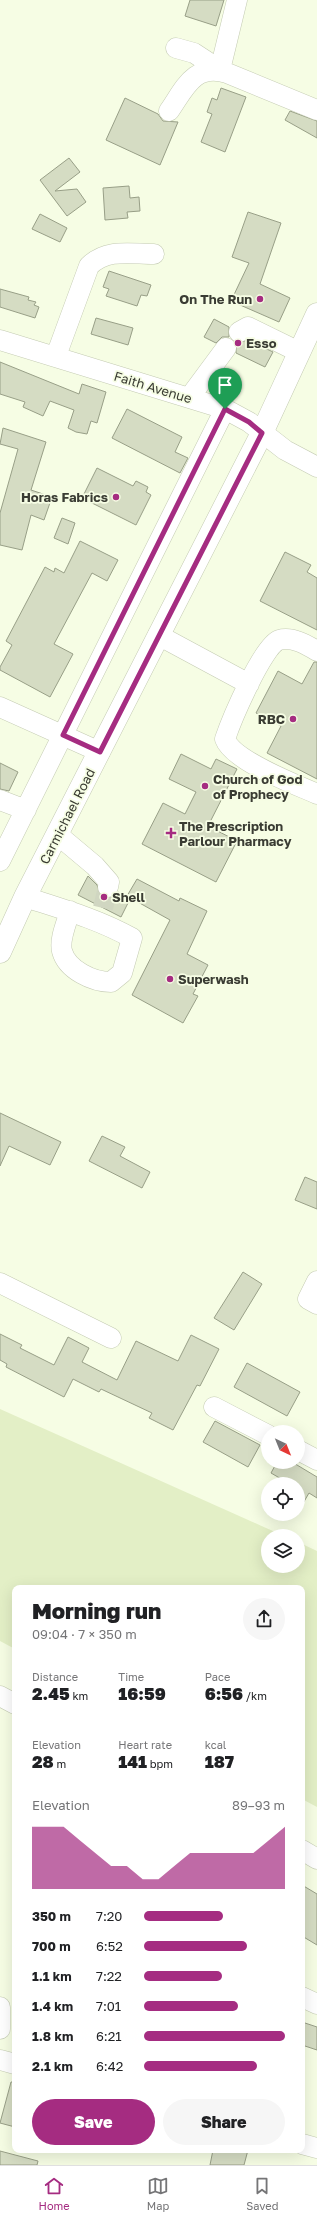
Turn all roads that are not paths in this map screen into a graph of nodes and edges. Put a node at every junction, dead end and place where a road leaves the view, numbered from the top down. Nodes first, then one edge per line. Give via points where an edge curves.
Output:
1 (237, 0) edge
2 (176, 48) dead end
3 (220, 70) junction
4 (317, 110) edge
5 (169, 111) dead end
6 (154, 254) dead end
7 (317, 314) edge
8 (239, 332) dead end
9 (0, 340) edge
10 (226, 348) dead end
11 (299, 352) junction
12 (56, 356) junction
13 (189, 398) junction
14 (225, 409) junction
15 (262, 433) junction
16 (317, 467) edge
17 (158, 636) junction
18 (317, 651) edge
19 (248, 684) junction
20 (4, 711) edge
21 (63, 735) junction
22 (100, 752) junction
23 (317, 794) edge
24 (0, 800) edge
25 (26, 810) junction
26 (58, 835) junction
27 (0, 861) edge
28 (108, 888) tunnel mouth
29 (25, 897) junction
30 (70, 912) junction
31 (0, 952) edge
32 (317, 1281) edge
33 (0, 1283) edge
34 (317, 1304) edge
35 (111, 1338) dead end
36 (214, 1407) dead end
37 (261, 1430) edge
38 (305, 1454) edge
39 (317, 1460) edge
40 (0, 1696) edge
41 (12, 1702) edge
42 (305, 1852) edge
43 (317, 1859) edge
44 (305, 1999) edge
45 (317, 2004) edge
46 (0, 2007) edge
47 (0, 2029) edge
48 (0, 2060) edge
49 (12, 2063) edge
50 (305, 2145) edge
51 (317, 2148) edge

1 - 3 street
2 - 3 street via 194,52
3 - 4 street
3 - 5 street via 213,69 197,75
6 - 12 street via 109,254 98,258 89,266
7 - 11 main road, Carmichael Road
8 - 11 street via 248,327
9 - 12 street, Faith Avenue
10 - 13 street
11 - 15 main road, Carmichael Road
12 - 13 street, Faith Avenue
13 - 14 street, Faith Avenue
14 - 15 street, Faith Avenue via 249,422
14 - 21 street
15 - 16 street, Faith Avenue via 285,450
15 - 17 main road, Carmichael Road
17 - 19 street
17 - 22 main road, Carmichael Road
18 - 19 street via 302,642 284,638 277,640 269,648
19 - 23 street via 229,727 225,739 227,746 251,764
20 - 21 street
21 - 22 street
21 - 25 street
22 - 26 main road, Carmichael Road
24 - 25 street
25 - 27 street
26 - 28 street via 95,866 109,882
26 - 29 main road, Carmichael Road
29 - 30 street
29 - 31 main road, Carmichael Road
30 - 30 street via 62,940 62,950 69,963 88,977 111,982 122,973 132,938 103,915
32 - 34 street via 308,1299
33 - 35 street
36 - 37 street
38 - 39 street
40 - 41 street
42 - 43 street
44 - 45 street
46 - 47 street
48 - 49 street
50 - 51 street

